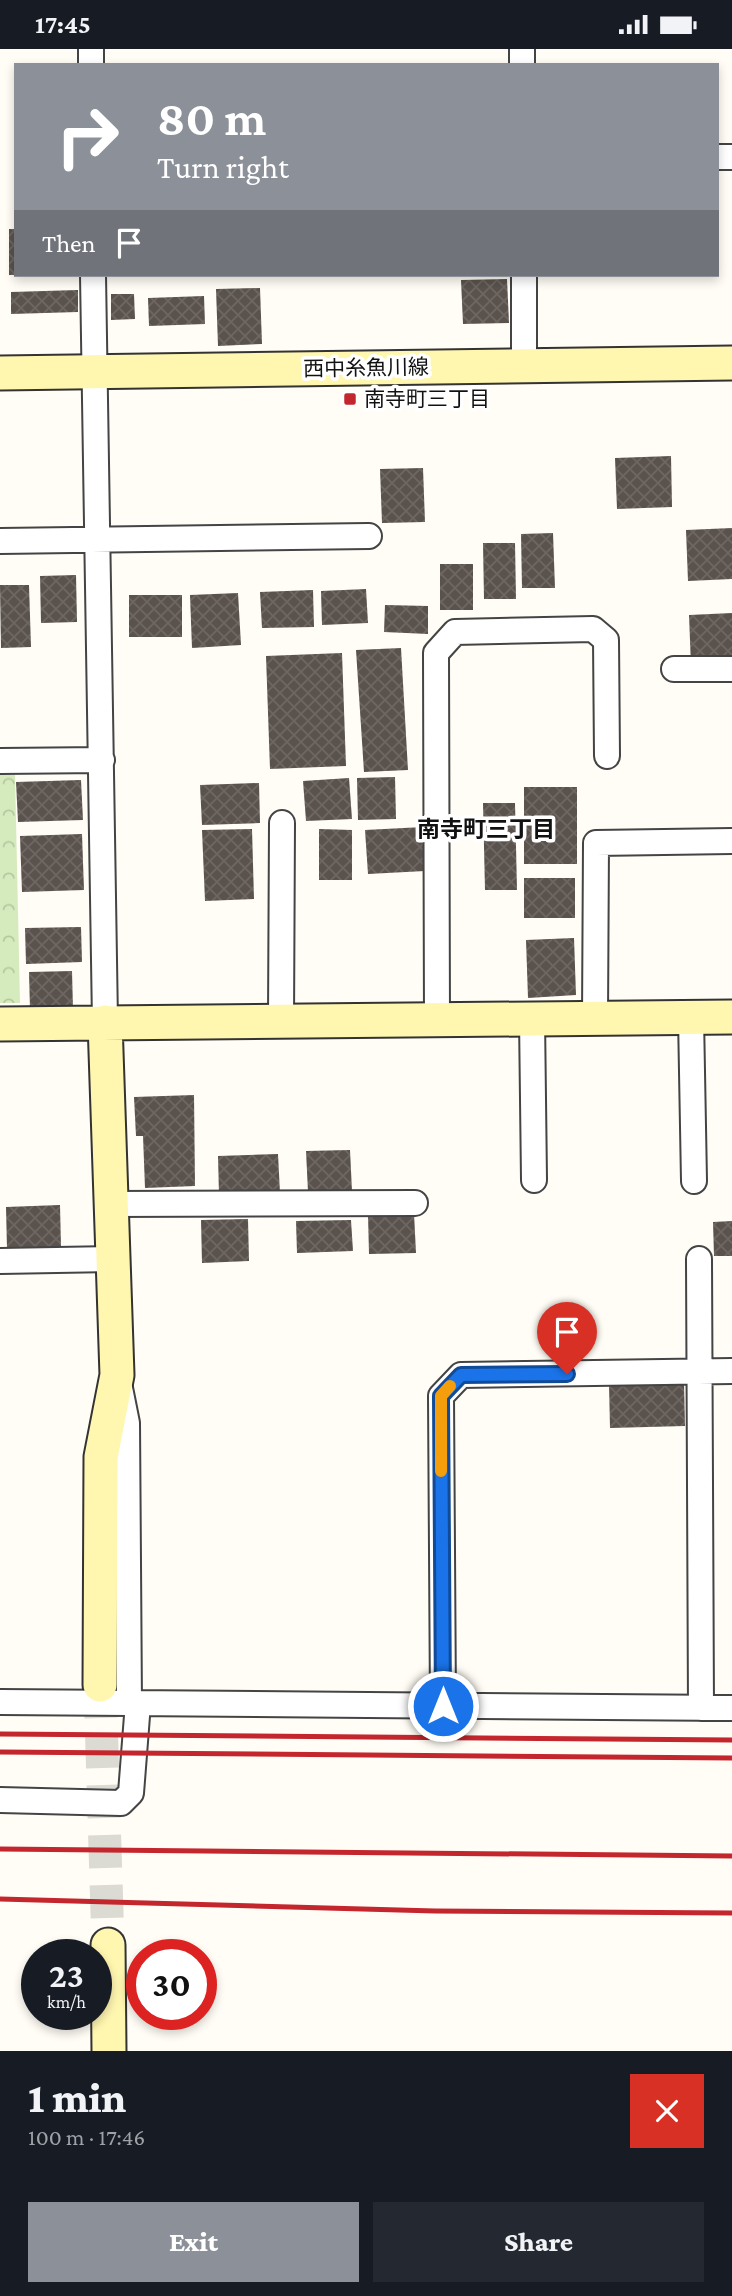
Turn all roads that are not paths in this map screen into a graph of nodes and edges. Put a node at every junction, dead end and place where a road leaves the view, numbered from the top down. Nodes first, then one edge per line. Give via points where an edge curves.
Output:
1 (93, 277) edge
2 (524, 277) edge
3 (732, 363) edge
4 (524, 366) junction
5 (94, 372) junction
6 (0, 373) edge
7 (369, 536) dead end
8 (97, 540) junction
9 (0, 541) edge
10 (732, 669) edge
11 (674, 670) dead end
12 (607, 756) dead end
13 (102, 760) junction
14 (0, 761) edge
15 (282, 823) dead end
16 (732, 841) edge
17 (691, 1017) junction
18 (732, 1017) edge
19 (532, 1018) junction
20 (595, 1018) junction
21 (437, 1019) junction
22 (281, 1021) junction
23 (105, 1022) junction
24 (0, 1024) edge
25 (534, 1181) dead end
26 (694, 1181) dead end
27 (415, 1203) dead end
28 (111, 1204) junction
29 (113, 1259) junction
30 (699, 1259) dead end
31 (0, 1261) edge
32 (732, 1371) edge
33 (700, 1372) junction
34 (117, 1375) junction
35 (100, 1685) tunnel mouth
36 (0, 1702) edge
37 (133, 1703) junction
38 (443, 1706) junction
39 (701, 1708) junction
40 (732, 1708) edge
41 (0, 1800) edge
42 (109, 2030) edge
43 (109, 2051) edge

1 - 5 street
2 - 4 street
3 - 4 street, 西中糸魚川線
4 - 5 street, 西中糸魚川線
5 - 6 street, 西中糸魚川線
5 - 8 street
7 - 8 street
8 - 9 street
8 - 13 street
10 - 11 street
12 - 21 street via 606,640 593,629 455,632 436,653
13 - 14 street
13 - 23 street
15 - 22 street
16 - 20 street via 596,843
17 - 18 street
17 - 20 street
17 - 26 street
19 - 20 street
19 - 21 street
19 - 25 street
21 - 22 street
22 - 23 street
23 - 24 street
23 - 28 street
27 - 28 street
28 - 29 street
29 - 31 street
29 - 34 street
30 - 33 street
32 - 33 street
33 - 38 street via 461,1375 441,1396
33 - 39 street
34 - 35 street via 101,1457
34 - 37 street via 127,1423
36 - 37 street
37 - 38 street
37 - 41 street via 131,1794 121,1803
38 - 39 street
39 - 40 street
42 - 43 street

